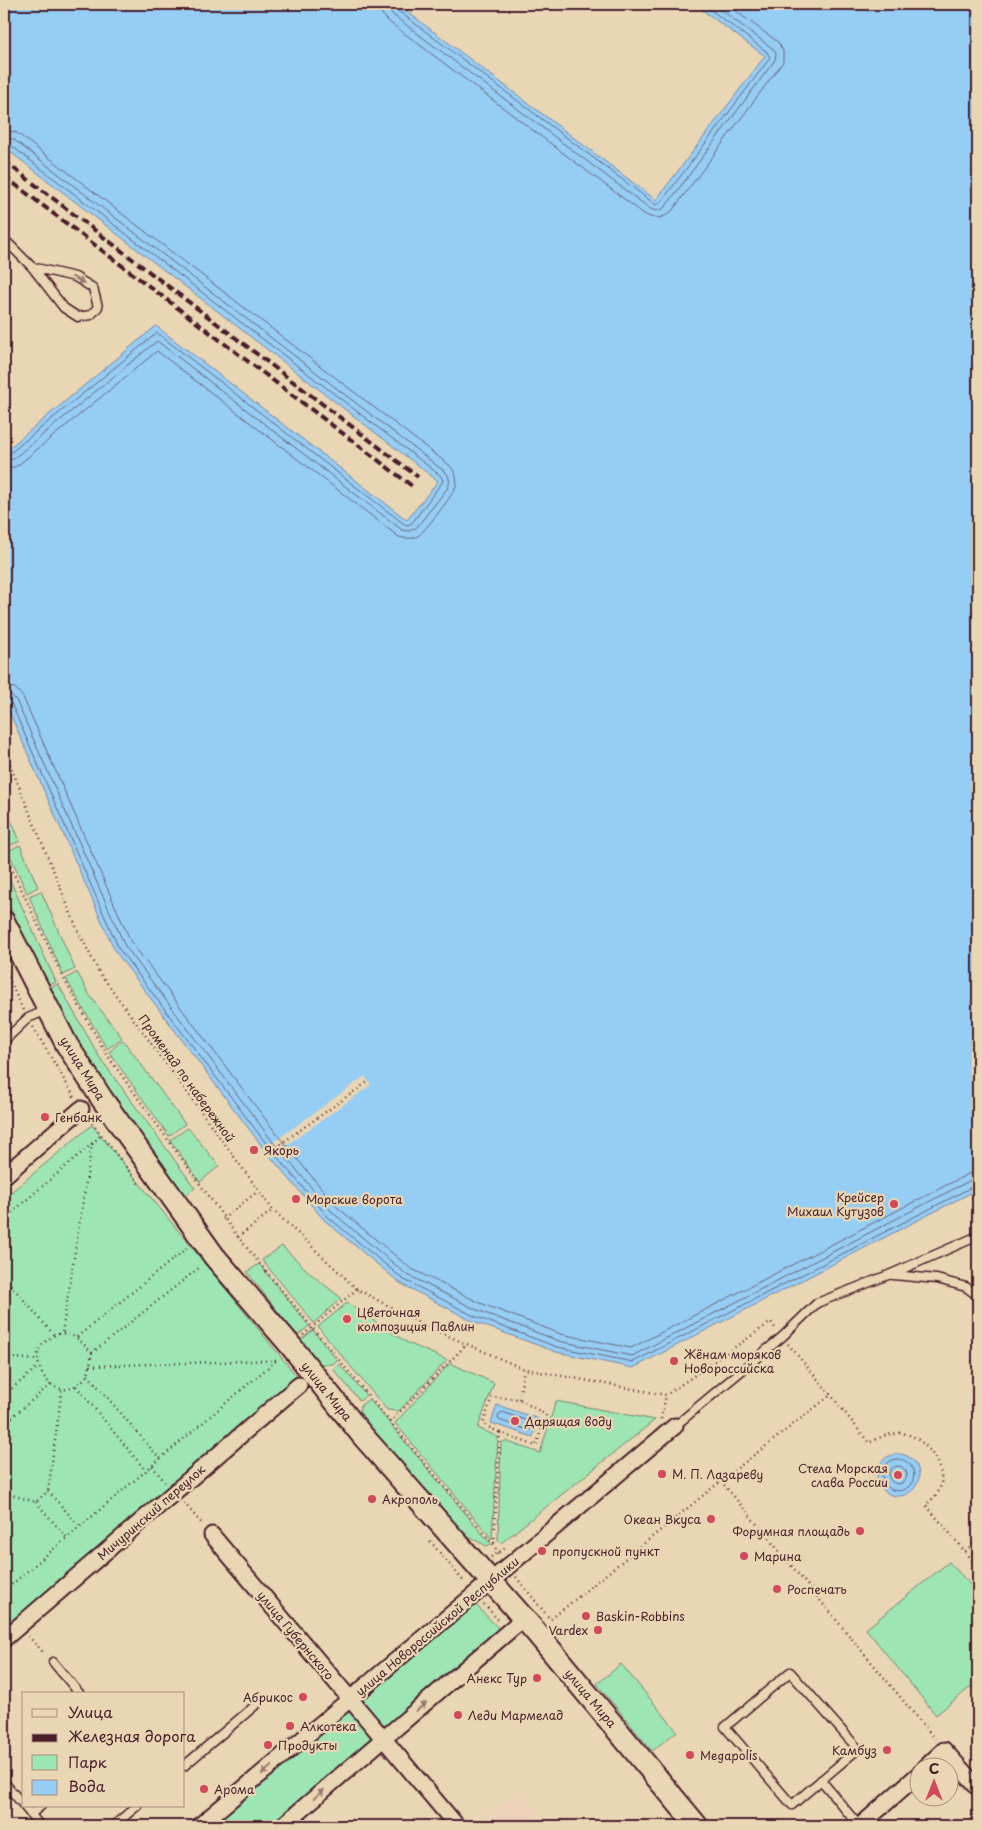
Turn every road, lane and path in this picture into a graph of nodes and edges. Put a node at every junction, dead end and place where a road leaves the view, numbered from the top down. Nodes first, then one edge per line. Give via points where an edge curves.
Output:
1 (4, 239) edge
2 (32, 267) junction
3 (4, 750) edge
4 (4, 853) edge
5 (4, 922) edge
6 (48, 1009) junction
7 (4, 1041) edge
8 (369, 1081) dead end
9 (81, 1109) dead end
10 (101, 1135) dead end
11 (92, 1144) junction
12 (268, 1153) dead end
13 (4, 1176) edge
14 (258, 1190) junction
15 (273, 1210) junction
16 (223, 1218) junction
17 (4, 1219) edge
18 (978, 1236) edge
19 (238, 1237) junction
20 (188, 1247) dead end
21 (203, 1265) dead end
22 (891, 1274) junction
23 (4, 1277) edge
24 (357, 1289) junction
25 (978, 1296) edge
26 (313, 1327) junction
27 (62, 1333) junction
28 (54, 1335) junction
29 (77, 1337) junction
30 (782, 1337) junction
31 (467, 1344) junction
32 (92, 1353) junction
33 (281, 1353) junction
34 (4, 1357) edge
35 (38, 1360) junction
36 (90, 1366) junction
37 (38, 1367) junction
38 (524, 1369) junction
39 (88, 1375) junction
40 (51, 1384) junction
41 (298, 1385) dead end
42 (76, 1386) junction
43 (62, 1389) junction
44 (4, 1395) edge
45 (831, 1395) junction
46 (520, 1399) junction
47 (390, 1422) junction
48 (4, 1424) edge
49 (675, 1426) joint
50 (500, 1433) junction
51 (160, 1459) junction
52 (146, 1470) junction
53 (721, 1481) junction
54 (48, 1491) junction
55 (4, 1493) edge
56 (36, 1502) junction
57 (80, 1527) junction
58 (212, 1535) dead end
59 (67, 1538) junction
60 (978, 1540) edge
61 (494, 1545) junction
62 (965, 1551) junction
63 (509, 1566) junction
64 (978, 1567) edge
65 (4, 1580) edge
66 (491, 1580) junction
67 (10, 1586) junction
68 (4, 1591) edge
69 (537, 1623) junction
70 (4, 1639) edge
71 (53, 1662) dead end
72 (78, 1692) edge
73 (350, 1699) junction
74 (258, 1703) dead end
75 (384, 1738) junction
76 (944, 1750) junction
77 (936, 1758) edge
78 (185, 1765) edge
79 (821, 1780) junction
80 (4, 1782) edge
81 (910, 1782) edge
82 (978, 1788) edge
83 (22, 1804) edge
84 (26, 1808) edge
85 (38, 1808) edge
86 (135, 1808) edge
87 (31, 1814) junction
88 (40, 1826) edge
89 (114, 1826) edge
90 (199, 1826) edge
91 (282, 1826) edge
92 (457, 1826) edge
93 (698, 1826) edge
94 (860, 1826) edge

1 - 2 lane
2 -> 2 lane via 75,277 92,288 98,307 91,315 78,317 64,308
3 - 14 path, Променад по набережной via 78,931 99,972
4 - 16 path via 63,978 107,1055
5 - 6 street, улица Мира
6 - 7 lane via 28,1018
6 - 33 street, улица Мира via 102,1099
8 - 12 path
9 - 13 street
10 - 11 path
11 - 17 path
11 - 27 path
14 - 15 path, Променад по набережной
14 - 16 path
15 - 19 path
15 - 24 path, Променад по набережной
16 - 19 path
18 - 22 lane
19 - 26 path
20 - 29 path
21 - 32 path
22 - 25 lane via 944,1281 966,1287
22 - 30 lane via 818,1303
23 - 28 path
24 - 26 path
24 - 31 path, Променад по набережной via 425,1326
26 - 33 path
26 - 47 path
27 - 28 path
27 - 29 path
28 - 35 path via 39,1348
29 - 32 path
30 - 38 path, Променад по набережной via 771,1322 666,1395
30 - 45 path, Променад по набережной
30 - 49 lane
31 - 38 path, Променад по набережной
31 - 47 path
32 - 36 path
33 - 36 path
33 - 51 path
33 - 66 street, улица Мира via 362,1435
34 - 35 path
35 - 37 path
36 - 39 path
37 - 40 path
37 - 44 path
38 - 46 path
39 - 42 path
39 - 51 path
40 - 43 path
40 - 48 path
41 - 70 street, Мичуринский переулок
42 - 43 path
42 - 52 path
43 - 54 path
45 - 53 path
45 - 62 path, Променад по набережной via 869,1444 884,1435 903,1433 918,1439 934,1455 942,1475 938,1493 926,1505
46 - 50 path via 492,1397 483,1424
46 - 50 path via 546,1416 536,1446
47 - 61 path
49 - 63 street, улица Новороссийской Республики
50 - 61 path
51 - 52 path
52 - 57 path
53 - 69 path
53 - 76 path
54 - 56 path
54 - 57 path
55 - 56 path
56 - 59 path
57 - 59 path
58 - 73 street, улица Губернского
59 - 67 path
60 - 62 path
61 - 63 path
62 - 64 path, Променад по набережной
63 - 66 street, улица Новороссийской Республики
63 - 69 path
65 - 67 path
66 - 69 street, улица Мира
66 - 73 street, улица Новороссийской Республики
67 - 68 path
75 -> 69 street
69 - 93 street, улица Мира
71 - 72 lane
73 - 75 street, улица Губернского
73 -> 90 street, улица Новороссийской Республики
74 - 78 lane
91 -> 75 street
75 - 92 street, улица Губернского
76 - 77 street
76 - 82 street
79 - 79 lane via 858,1749 790,1672 725,1727 792,1804
79 - 94 lane
80 - 83 lane
81 - 94 street
84 - 87 lane
85 - 87 lane
86 - 89 lane
87 - 88 lane

